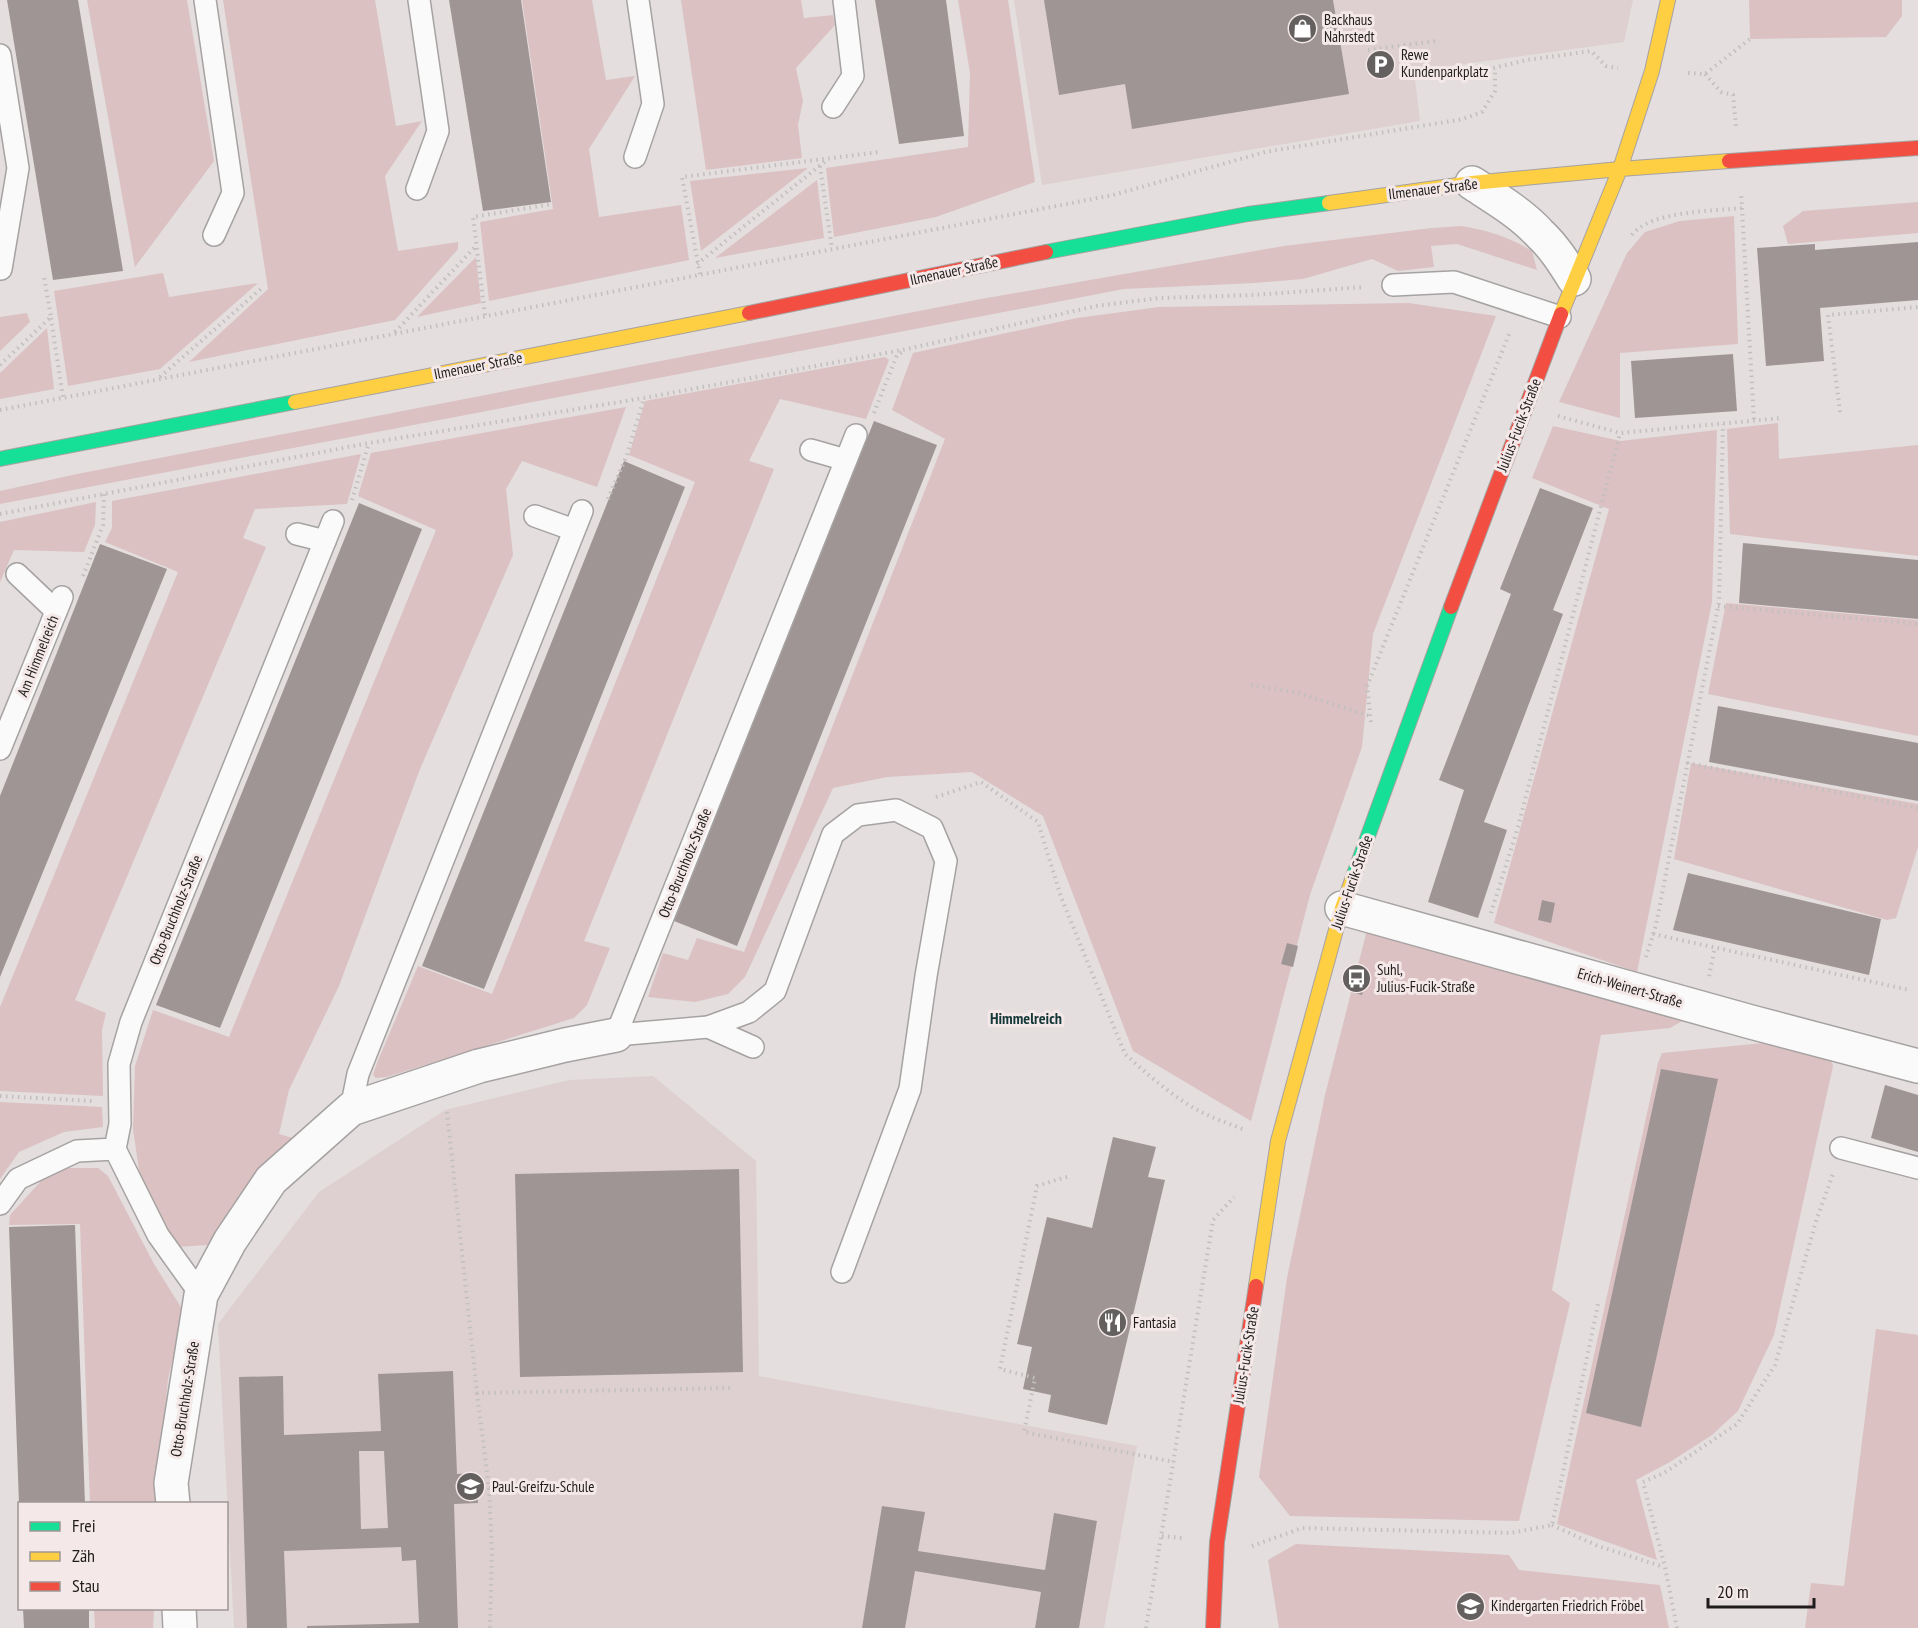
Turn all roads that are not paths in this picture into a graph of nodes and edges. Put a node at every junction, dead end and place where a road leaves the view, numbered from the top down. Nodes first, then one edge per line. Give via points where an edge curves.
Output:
1 (204, 0) edge
2 (419, 0) edge
3 (638, 0) edge
4 (844, 0) edge
5 (1668, 0) edge
6 (0, 56) edge
7 (833, 107) dead end
8 (1918, 148) edge
9 (634, 157) dead end
10 (1620, 169) junction
11 (1472, 183) junction
12 (417, 189) dead end
13 (214, 235) dead end
14 (1, 269) edge
15 (1574, 279) junction
16 (1393, 285) road end
17 (1560, 316) junction
18 (856, 435) road end
19 (812, 450) dead end
20 (0, 459) edge
21 (846, 460) junction
22 (535, 516) dead end
23 (333, 521) road end
24 (297, 534) dead end
25 (325, 541) junction
26 (17, 574) dead end
27 (0, 749) edge
28 (1342, 908) junction
29 (708, 1026) junction
30 (616, 1035) junction
31 (753, 1047) dead end
32 (1918, 1066) edge
33 (351, 1108) junction
34 (1841, 1148) dead end
35 (115, 1149) junction
36 (1918, 1168) edge
37 (0, 1204) edge
38 (842, 1272) dead end
39 (201, 1295) junction
40 (173, 1502) edge
41 (179, 1610) edge
42 (180, 1628) edge
43 (1213, 1628) edge

1 - 13 lane via 233,193
2 - 12 lane via 438,131
3 - 9 lane via 653,104
4 - 7 lane via 853,76
5 - 10 main road, Julius-Fucik-Straße via 1652,71
6 - 14 lane via 18,168
8 - 10 main road, Ilmenauer Straße
10 - 11 main road, Ilmenauer Straße
10 - 15 main road, Julius-Fucik-Straße
11 - 15 street via 1539,232
11 - 20 main road, Ilmenauer Straße via 1248,214 1078,245 818,300
15 - 17 main road, Julius-Fucik-Straße
16 - 17 lane via 1454,282
17 - 28 main road, Julius-Fucik-Straße
18 - 21 lane, Otto-Bruchholz-Straße
19 - 21 lane
21 - 30 lane, Otto-Bruchholz-Straße
22 - 33 lane via 578,521 358,1074
23 - 25 lane, Otto-Bruchholz-Straße
24 - 25 lane
25 - 35 lane, Otto-Bruchholz-Straße via 131,1022 119,1064 120,1124
26 - 27 lane, Am Himmelreich via 59,604
28 - 32 street, Erich-Weinert-Straße
28 - 43 main road, Julius-Fucik-Straße via 1278,1141 1217,1542
29 - 30 lane
29 - 31 lane
29 - 38 lane via 749,1012 775,991 832,834 858,815 896,810 932,828 946,861 910,1089
30 - 33 street, Otto-Bruchholz-Straße via 479,1066
33 - 39 street, Otto-Bruchholz-Straße via 271,1180 230,1241
34 - 36 lane
35 - 37 lane via 77,1151 18,1179
35 - 39 lane via 158,1235
39 - 40 street, Otto-Bruchholz-Straße via 171,1483
41 - 42 street

